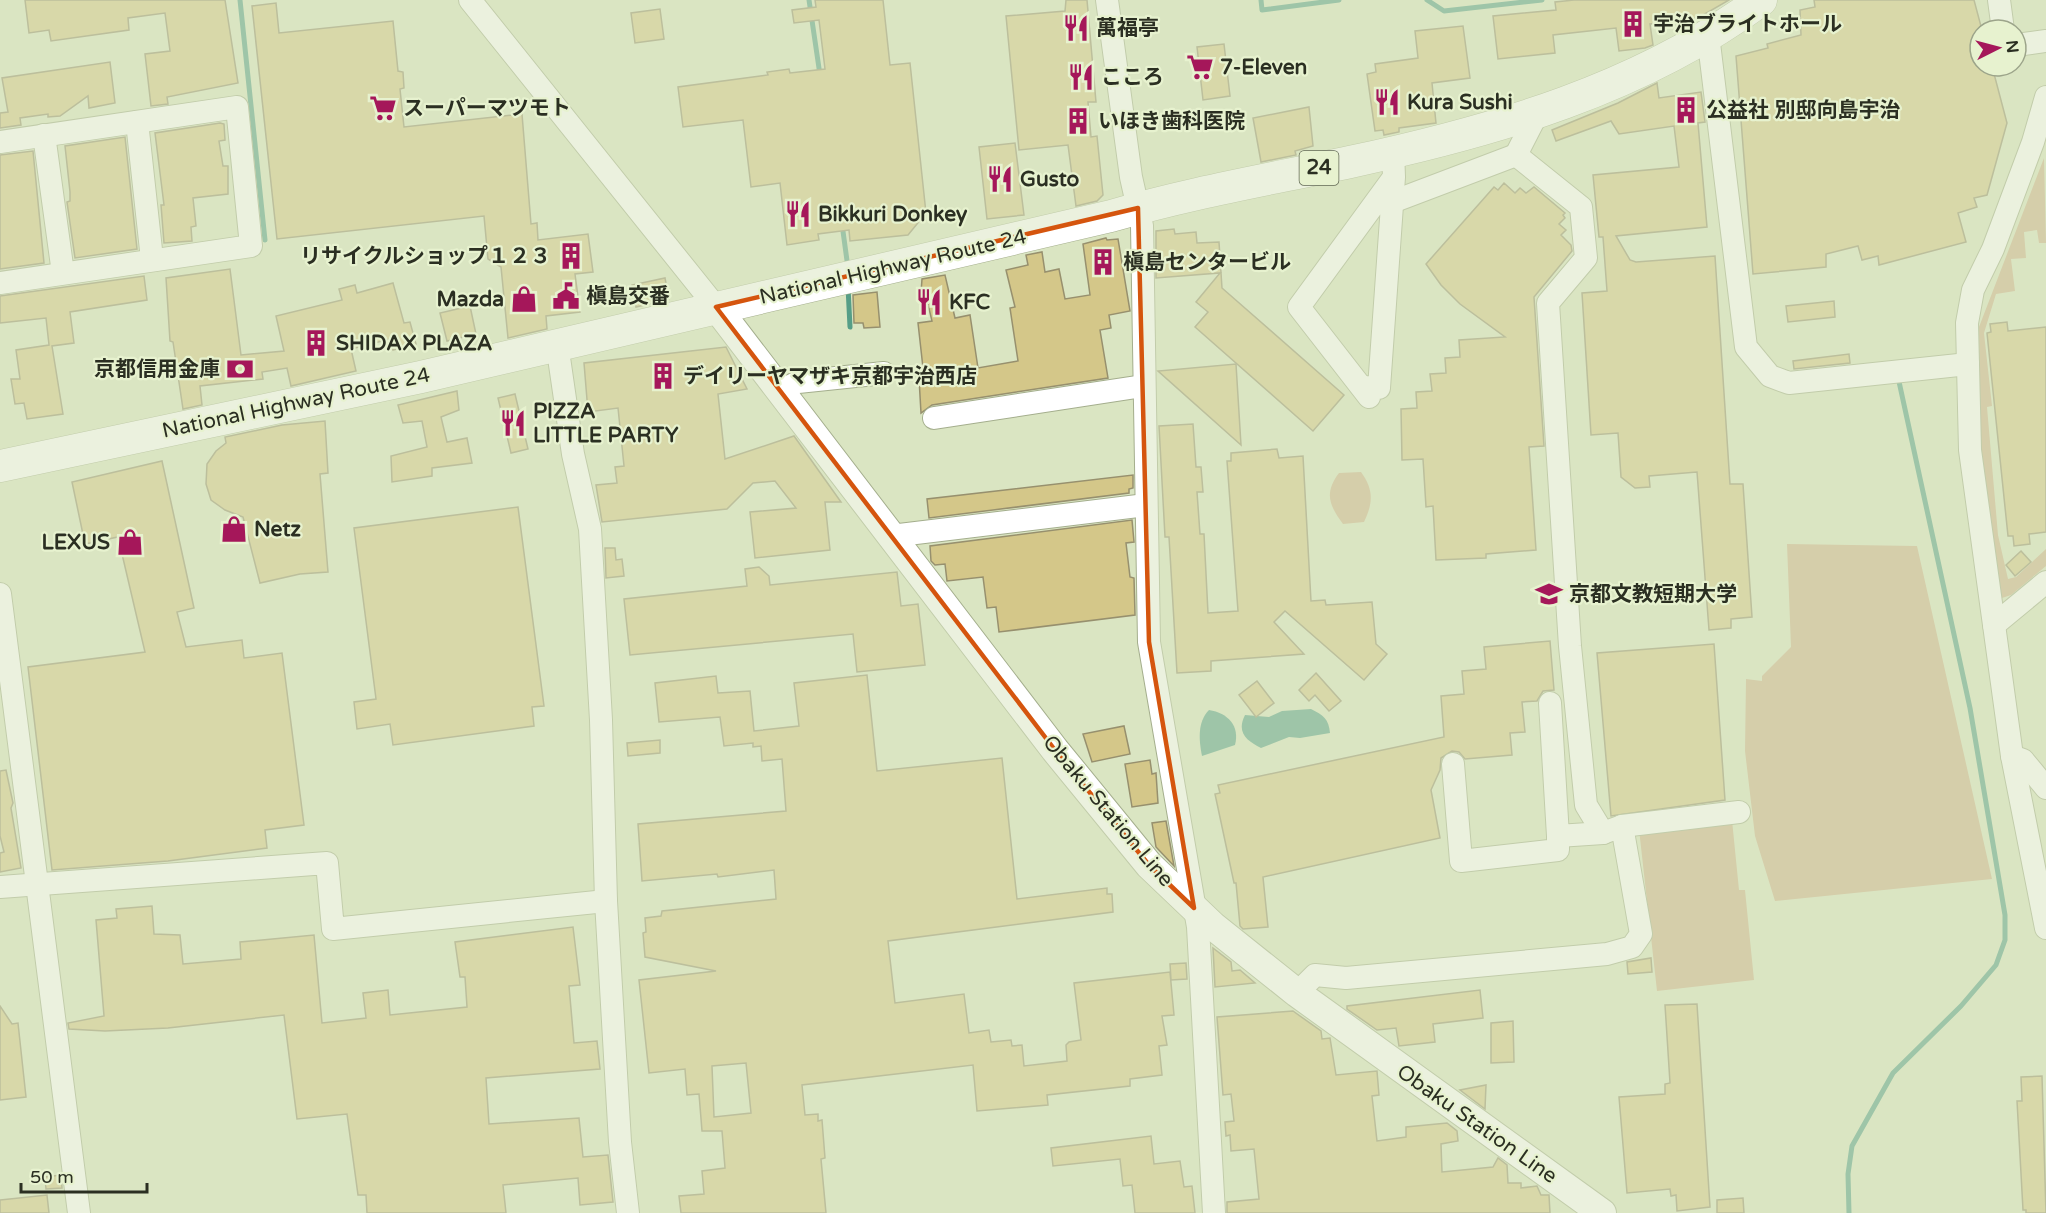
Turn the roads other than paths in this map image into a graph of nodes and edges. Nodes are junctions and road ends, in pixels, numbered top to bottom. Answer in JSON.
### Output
{"nodes":[{"id":1,"x":470,"y":0,"type":"edge"},
{"id":2,"x":1107,"y":0,"type":"edge"},
{"id":3,"x":1761,"y":0,"type":"edge"},
{"id":4,"x":1999,"y":0,"type":"edge"},
{"id":5,"x":2001,"y":18,"type":"edge"},
{"id":6,"x":1708,"y":35,"type":"junction"},
{"id":7,"x":2046,"y":41,"type":"edge"},
{"id":8,"x":2028,"y":43,"type":"edge"},
{"id":9,"x":2046,"y":97,"type":"edge"},
{"id":10,"x":1538,"y":112,"type":"junction"},
{"id":11,"x":137,"y":122,"type":"junction"},
{"id":12,"x":44,"y":135,"type":"junction"},
{"id":13,"x":0,"y":141,"type":"edge"},
{"id":14,"x":2041,"y":144,"type":"edge"},
{"id":15,"x":1516,"y":155,"type":"junction"},
{"id":16,"x":1394,"y":164,"type":"junction"},
{"id":17,"x":1392,"y":202,"type":"junction"},
{"id":18,"x":1138,"y":208,"type":"junction"},
{"id":19,"x":152,"y":259,"type":"junction"},
{"id":20,"x":63,"y":273,"type":"junction"},
{"id":21,"x":0,"y":283,"type":"edge"},
{"id":22,"x":716,"y":307,"type":"junction"},
{"id":23,"x":557,"y":344,"type":"junction"},
{"id":24,"x":1968,"y":363,"type":"junction"},
{"id":25,"x":884,"y":373,"type":"dead end"},
{"id":26,"x":1143,"y":386,"type":"junction"},
{"id":27,"x":780,"y":391,"type":"junction"},
{"id":28,"x":934,"y":418,"type":"dead end"},
{"id":29,"x":0,"y":466,"type":"edge"},
{"id":30,"x":1146,"y":506,"type":"junction"},
{"id":31,"x":891,"y":536,"type":"junction"},
{"id":32,"x":2046,"y":582,"type":"edge"},
{"id":33,"x":0,"y":594,"type":"edge"},
{"id":34,"x":1994,"y":625,"type":"junction"},
{"id":35,"x":1550,"y":703,"type":"dead end"},
{"id":36,"x":2012,"y":756,"type":"junction"},
{"id":37,"x":1453,"y":764,"type":"dead end"},
{"id":38,"x":2046,"y":788,"type":"edge"},
{"id":39,"x":1739,"y":812,"type":"dead end"},
{"id":40,"x":1612,"y":830,"type":"junction"},
{"id":41,"x":1558,"y":836,"type":"junction"},
{"id":42,"x":38,"y":885,"type":"junction"},
{"id":43,"x":0,"y":887,"type":"edge"},
{"id":44,"x":606,"y":901,"type":"junction"},
{"id":45,"x":1194,"y":908,"type":"junction"},
{"id":46,"x":2046,"y":928,"type":"edge"},
{"id":47,"x":1297,"y":993,"type":"junction"},
{"id":48,"x":79,"y":1213,"type":"edge"},
{"id":49,"x":628,"y":1213,"type":"edge"},
{"id":50,"x":1214,"y":1213,"type":"edge"},
{"id":51,"x":1602,"y":1213,"type":"edge"}],
"edges":[{"from":1,"to":22,"type":"street"},
{"from":2,"to":18,"type":"street"},
{"from":3,"to":6,"type":"highway","name":"National Highway Route 24","number":"24"},
{"from":4,"to":5,"type":"street"},
{"from":6,"to":10,"type":"highway","name":"National Highway Route 24","number":"24"},
{"from":6,"to":24,"type":"street"},
{"from":7,"to":8,"type":"street"},
{"from":9,"to":14,"type":"street"},
{"from":10,"to":15,"type":"street"},
{"from":10,"to":16,"type":"highway","name":"National Highway Route 24","number":"24"},
{"from":11,"to":12,"type":"street"},
{"from":11,"to":19,"type":"street"},
{"from":11,"to":19,"type":"street"},
{"from":12,"to":13,"type":"street"},
{"from":12,"to":20,"type":"street"},
{"from":14,"to":24,"type":"street"},
{"from":15,"to":17,"type":"street"},
{"from":15,"to":40,"type":"street"},
{"from":16,"to":17,"type":"street"},
{"from":16,"to":17,"type":"street"},
{"from":16,"to":18,"type":"highway","name":"National Highway Route 24","number":"24"},
{"from":18,"to":22,"type":"highway","name":"National Highway Route 24","number":"24"},
{"from":18,"to":26,"type":"street"},
{"from":19,"to":20,"type":"street"},
{"from":20,"to":21,"type":"street"},
{"from":22,"to":23,"type":"highway","name":"National Highway Route 24","number":"24"},
{"from":22,"to":27,"type":"main road","name":"Obaku Station Line"},
{"from":23,"to":29,"type":"highway","name":"National Highway Route 24","number":"24"},
{"from":23,"to":44,"type":"street"},
{"from":24,"to":34,"type":"street"},
{"from":25,"to":27,"type":"street"},
{"from":26,"to":28,"type":"street"},
{"from":26,"to":30,"type":"street"},
{"from":27,"to":31,"type":"main road","name":"Obaku Station Line"},
{"from":30,"to":31,"type":"street"},
{"from":30,"to":45,"type":"street"},
{"from":31,"to":45,"type":"main road","name":"Obaku Station Line"},
{"from":32,"to":34,"type":"street"},
{"from":33,"to":42,"type":"street"},
{"from":34,"to":36,"type":"street"},
{"from":35,"to":41,"type":"street"},
{"from":36,"to":38,"type":"street"},
{"from":36,"to":46,"type":"street"},
{"from":37,"to":41,"type":"street"},
{"from":39,"to":40,"type":"street"},
{"from":40,"to":41,"type":"street"},
{"from":40,"to":47,"type":"street"},
{"from":42,"to":43,"type":"street"},
{"from":42,"to":44,"type":"street"},
{"from":42,"to":48,"type":"street"},
{"from":44,"to":49,"type":"street"},
{"from":45,"to":47,"type":"main road","name":"Obaku Station Line"},
{"from":45,"to":50,"type":"street"},
{"from":47,"to":51,"type":"main road","name":"Obaku Station Line"}]}
